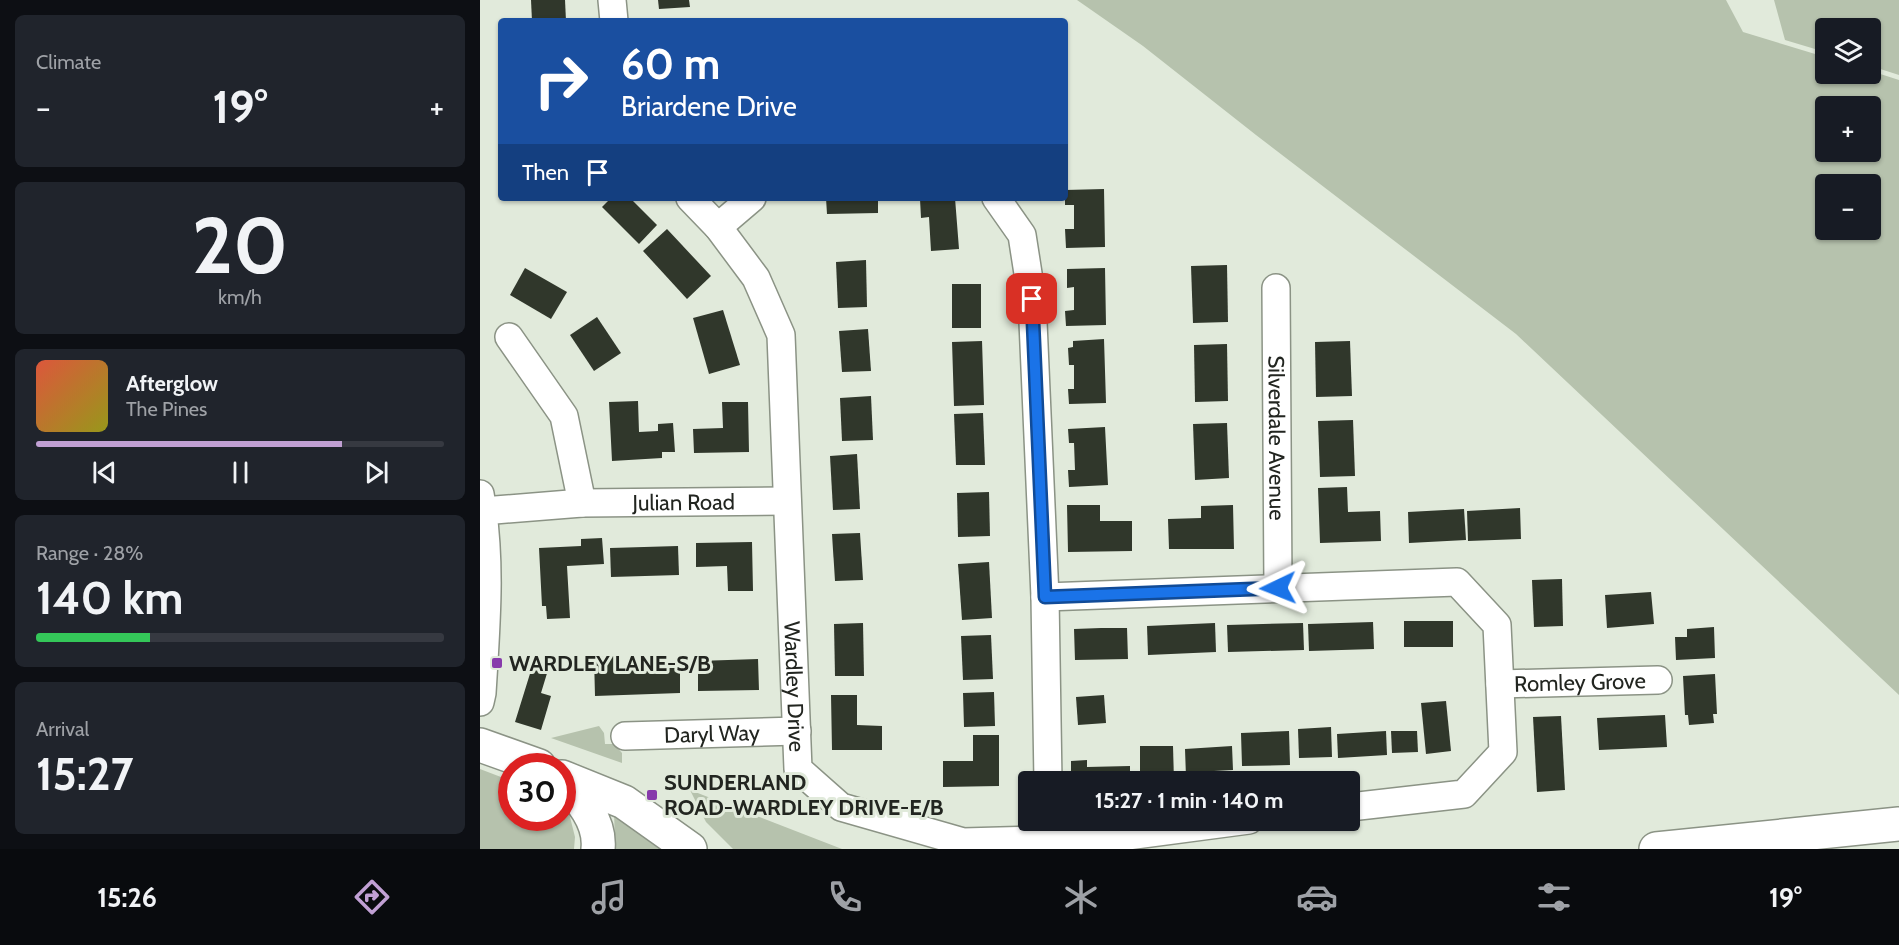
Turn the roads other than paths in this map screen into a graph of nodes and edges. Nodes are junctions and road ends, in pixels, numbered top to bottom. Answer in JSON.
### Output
{"nodes":[{"id":1,"x":612,"y":0,"type":"edge"},
{"id":2,"x":614,"y":18,"type":"edge"},
{"id":3,"x":693,"y":201,"type":"edge"},
{"id":4,"x":748,"y":201,"type":"edge"},
{"id":5,"x":998,"y":201,"type":"edge"},
{"id":6,"x":718,"y":227,"type":"junction"},
{"id":7,"x":1276,"y":288,"type":"dead end"},
{"id":8,"x":509,"y":337,"type":"dead end"},
{"id":9,"x":787,"y":501,"type":"junction"},
{"id":10,"x":482,"y":503,"type":"edge"},
{"id":11,"x":582,"y":503,"type":"junction"},
{"id":12,"x":1278,"y":588,"type":"junction"},
{"id":13,"x":1045,"y":597,"type":"junction"},
{"id":14,"x":1658,"y":680,"type":"dead end"},
{"id":15,"x":1500,"y":684,"type":"junction"},
{"id":16,"x":480,"y":702,"type":"edge"},
{"id":17,"x":797,"y":731,"type":"junction"},
{"id":18,"x":625,"y":736,"type":"dead end"},
{"id":19,"x":480,"y":745,"type":"edge"},
{"id":20,"x":502,"y":753,"type":"edge"},
{"id":21,"x":1048,"y":771,"type":"edge"},
{"id":22,"x":576,"y":783,"type":"edge"},
{"id":23,"x":576,"y":793,"type":"edge"},
{"id":24,"x":1360,"y":806,"type":"edge"},
{"id":25,"x":1899,"y":824,"type":"edge"},
{"id":26,"x":1042,"y":831,"type":"edge"},
{"id":27,"x":1057,"y":831,"type":"edge"},
{"id":28,"x":1166,"y":831,"type":"edge"},
{"id":29,"x":598,"y":849,"type":"edge"},
{"id":30,"x":690,"y":849,"type":"edge"},
{"id":31,"x":1656,"y":849,"type":"edge"}],
"edges":[{"from":1,"to":2,"type":"street"},
{"from":3,"to":6,"type":"street","name":"Wardley Drive"},
{"from":4,"to":6,"type":"street"},
{"from":5,"to":13,"type":"street"},
{"from":6,"to":9,"type":"street","name":"Wardley Drive"},
{"from":7,"to":12,"type":"street","name":"Silverdale Avenue"},
{"from":8,"to":11,"type":"street"},
{"from":9,"to":11,"type":"street","name":"Julian Road"},
{"from":9,"to":17,"type":"street","name":"Wardley Drive"},
{"from":10,"to":11,"type":"street","name":"Julian Road"},
{"from":10,"to":16,"type":"street"},
{"from":12,"to":13,"type":"street"},
{"from":12,"to":15,"type":"street"},
{"from":13,"to":21,"type":"street"},
{"from":14,"to":15,"type":"street","name":"Romley Grove"},
{"from":15,"to":24,"type":"street"},
{"from":17,"to":18,"type":"street","name":"Daryl Way"},
{"from":17,"to":26,"type":"street","name":"Wardley Drive"},
{"from":19,"to":20,"type":"main road"},
{"from":22,"to":30,"type":"main road"},
{"from":23,"to":29,"type":"main road"},
{"from":25,"to":31,"type":"main road"},
{"from":27,"to":28,"type":"street","name":"Wardley Drive"}]}
